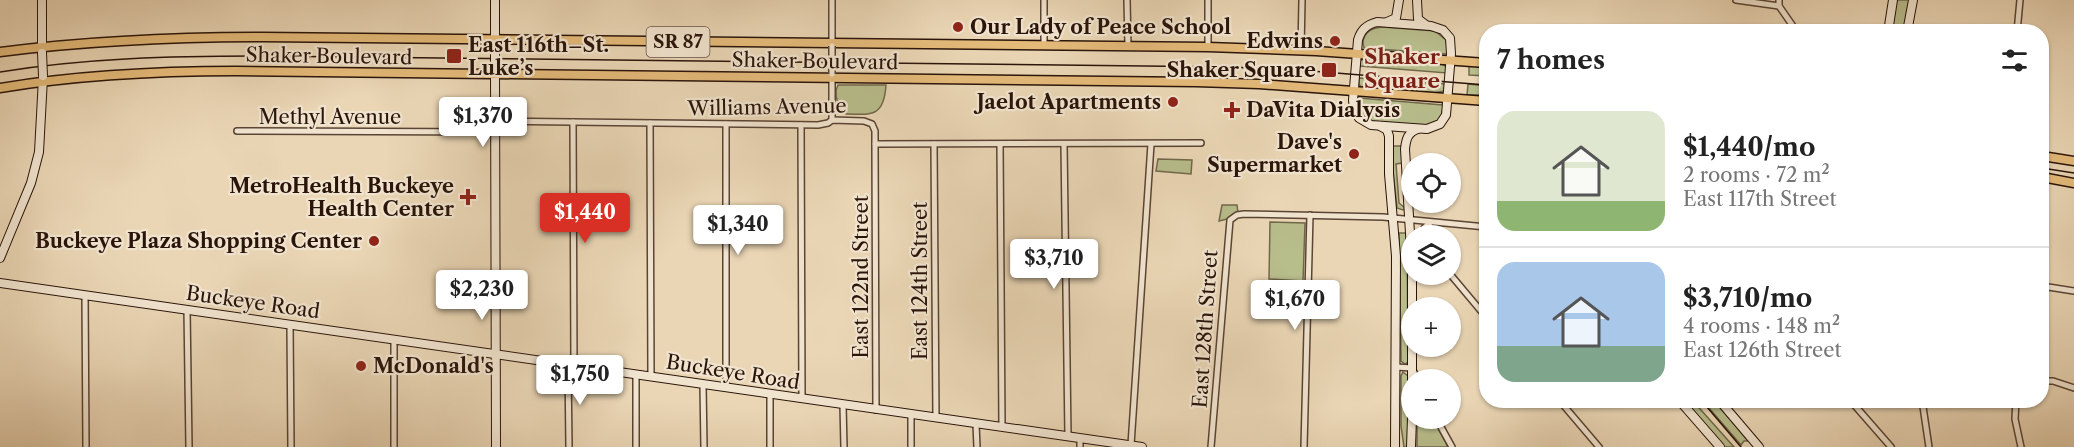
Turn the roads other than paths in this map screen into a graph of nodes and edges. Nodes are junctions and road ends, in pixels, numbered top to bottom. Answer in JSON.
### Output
{"nodes":[{"id":1,"x":42,"y":0,"type":"edge"},
{"id":2,"x":495,"y":0,"type":"edge"},
{"id":3,"x":832,"y":0,"type":"edge"},
{"id":4,"x":1044,"y":0,"type":"edge"},
{"id":5,"x":1127,"y":0,"type":"edge"},
{"id":6,"x":1208,"y":0,"type":"edge"},
{"id":7,"x":1302,"y":0,"type":"edge"},
{"id":8,"x":1399,"y":0,"type":"edge"},
{"id":9,"x":1417,"y":0,"type":"edge"},
{"id":10,"x":1736,"y":0,"type":"edge"},
{"id":11,"x":1893,"y":0,"type":"edge"},
{"id":12,"x":1913,"y":0,"type":"edge"},
{"id":13,"x":2020,"y":0,"type":"edge"},
{"id":14,"x":1779,"y":3,"type":"edge"},
{"id":15,"x":1384,"y":22,"type":"junction"},
{"id":16,"x":1792,"y":24,"type":"edge"},
{"id":17,"x":1889,"y":24,"type":"edge"},
{"id":18,"x":1908,"y":24,"type":"edge"},
{"id":19,"x":2018,"y":24,"type":"edge"},
{"id":20,"x":1431,"y":26,"type":"junction"},
{"id":21,"x":495,"y":44,"type":"junction"},
{"id":22,"x":832,"y":44,"type":"junction"},
{"id":23,"x":1044,"y":45,"type":"junction"},
{"id":24,"x":1128,"y":46,"type":"junction"},
{"id":25,"x":1208,"y":47,"type":"junction"},
{"id":26,"x":42,"y":50,"type":"junction"},
{"id":27,"x":1301,"y":50,"type":"junction"},
{"id":28,"x":0,"y":52,"type":"edge"},
{"id":29,"x":1357,"y":54,"type":"junction"},
{"id":30,"x":1451,"y":61,"type":"junction"},
{"id":31,"x":1479,"y":63,"type":"edge"},
{"id":32,"x":495,"y":70,"type":"junction"},
{"id":33,"x":832,"y":76,"type":"junction"},
{"id":34,"x":43,"y":79,"type":"junction"},
{"id":35,"x":0,"y":88,"type":"edge"},
{"id":36,"x":1354,"y":91,"type":"junction"},
{"id":37,"x":1448,"y":98,"type":"junction"},
{"id":38,"x":1479,"y":100,"type":"edge"},
{"id":39,"x":832,"y":120,"type":"junction"},
{"id":40,"x":496,"y":121,"type":"junction"},
{"id":41,"x":573,"y":122,"type":"junction"},
{"id":42,"x":650,"y":123,"type":"junction"},
{"id":43,"x":726,"y":124,"type":"junction"},
{"id":44,"x":801,"y":125,"type":"junction"},
{"id":45,"x":1378,"y":125,"type":"junction"},
{"id":46,"x":1418,"y":129,"type":"junction"},
{"id":47,"x":237,"y":131,"type":"dead end"},
{"id":48,"x":496,"y":132,"type":"junction"},
{"id":49,"x":1201,"y":143,"type":"dead end"},
{"id":50,"x":876,"y":144,"type":"junction"},
{"id":51,"x":934,"y":144,"type":"junction"},
{"id":52,"x":1000,"y":144,"type":"junction"},
{"id":53,"x":1064,"y":144,"type":"junction"},
{"id":54,"x":1151,"y":144,"type":"junction"},
{"id":55,"x":2049,"y":157,"type":"edge"},
{"id":56,"x":2074,"y":161,"type":"edge"},
{"id":57,"x":2049,"y":178,"type":"edge"},
{"id":58,"x":2074,"y":183,"type":"edge"},
{"id":59,"x":1310,"y":215,"type":"junction"},
{"id":60,"x":1393,"y":218,"type":"junction"},
{"id":61,"x":1410,"y":221,"type":"junction"},
{"id":62,"x":1430,"y":223,"type":"junction"},
{"id":63,"x":1410,"y":225,"type":"edge"},
{"id":64,"x":1428,"y":225,"type":"edge"},
{"id":65,"x":1479,"y":226,"type":"edge"},
{"id":66,"x":0,"y":258,"type":"edge"},
{"id":67,"x":0,"y":283,"type":"edge"},
{"id":68,"x":1459,"y":285,"type":"edge"},
{"id":69,"x":2049,"y":287,"type":"edge"},
{"id":70,"x":2074,"y":291,"type":"edge"},
{"id":71,"x":85,"y":295,"type":"junction"},
{"id":72,"x":1479,"y":308,"type":"edge"},
{"id":73,"x":187,"y":309,"type":"junction"},
{"id":74,"x":290,"y":325,"type":"junction"},
{"id":75,"x":394,"y":340,"type":"junction"},
{"id":76,"x":495,"y":353,"type":"junction"},
{"id":77,"x":1412,"y":357,"type":"edge"},
{"id":78,"x":571,"y":366,"type":"junction"},
{"id":79,"x":1396,"y":367,"type":"junction"},
{"id":80,"x":1412,"y":368,"type":"joint"},
{"id":81,"x":636,"y":374,"type":"junction"},
{"id":82,"x":651,"y":377,"type":"junction"},
{"id":83,"x":2049,"y":381,"type":"edge"},
{"id":84,"x":703,"y":385,"type":"junction"},
{"id":85,"x":726,"y":387,"type":"junction"},
{"id":86,"x":2074,"y":388,"type":"edge"},
{"id":87,"x":770,"y":394,"type":"junction"},
{"id":88,"x":802,"y":399,"type":"junction"},
{"id":89,"x":843,"y":405,"type":"junction"},
{"id":90,"x":1566,"y":408,"type":"edge"},
{"id":91,"x":1686,"y":408,"type":"edge"},
{"id":92,"x":1726,"y":408,"type":"edge"},
{"id":93,"x":1857,"y":408,"type":"edge"},
{"id":94,"x":1923,"y":408,"type":"edge"},
{"id":95,"x":2016,"y":408,"type":"edge"},
{"id":96,"x":876,"y":410,"type":"junction"},
{"id":97,"x":910,"y":415,"type":"junction"},
{"id":98,"x":936,"y":418,"type":"junction"},
{"id":99,"x":976,"y":424,"type":"junction"},
{"id":100,"x":1002,"y":427,"type":"junction"},
{"id":101,"x":1412,"y":429,"type":"edge"},
{"id":102,"x":1442,"y":429,"type":"edge"},
{"id":103,"x":1068,"y":436,"type":"junction"},
{"id":104,"x":1080,"y":438,"type":"junction"},
{"id":105,"x":1131,"y":445,"type":"junction"},
{"id":106,"x":86,"y":447,"type":"edge"},
{"id":107,"x":189,"y":447,"type":"edge"},
{"id":108,"x":291,"y":447,"type":"edge"},
{"id":109,"x":394,"y":447,"type":"edge"},
{"id":110,"x":496,"y":447,"type":"edge"},
{"id":111,"x":569,"y":447,"type":"edge"},
{"id":112,"x":636,"y":447,"type":"edge"},
{"id":113,"x":704,"y":447,"type":"edge"},
{"id":114,"x":770,"y":447,"type":"edge"},
{"id":115,"x":844,"y":447,"type":"edge"},
{"id":116,"x":911,"y":447,"type":"edge"},
{"id":117,"x":977,"y":447,"type":"edge"},
{"id":118,"x":1080,"y":447,"type":"edge"},
{"id":119,"x":1142,"y":447,"type":"edge"},
{"id":120,"x":1211,"y":447,"type":"edge"},
{"id":121,"x":1304,"y":447,"type":"edge"},
{"id":122,"x":1395,"y":447,"type":"edge"},
{"id":123,"x":1411,"y":447,"type":"edge"},
{"id":124,"x":1452,"y":447,"type":"edge"},
{"id":125,"x":1599,"y":447,"type":"edge"},
{"id":126,"x":1719,"y":447,"type":"edge"},
{"id":127,"x":1759,"y":447,"type":"edge"},
{"id":128,"x":1891,"y":447,"type":"edge"},
{"id":129,"x":1929,"y":447,"type":"edge"},
{"id":130,"x":2021,"y":447,"type":"edge"}],
"edges":[{"from":1,"to":26,"type":"street"},
{"from":2,"to":21,"type":"street"},
{"from":3,"to":22,"type":"street"},
{"from":4,"to":23,"type":"street"},
{"from":5,"to":24,"type":"street"},
{"from":6,"to":25,"type":"street"},
{"from":7,"to":27,"type":"street"},
{"from":8,"to":15,"type":"street"},
{"from":9,"to":20,"type":"street"},
{"from":10,"to":14,"type":"street"},
{"from":11,"to":17,"type":"street"},
{"from":12,"to":18,"type":"street"},
{"from":13,"to":19,"type":"street"},
{"from":14,"to":16,"type":"street"},
{"from":15,"to":20,"type":"street"},
{"from":15,"to":29,"type":"street"},
{"from":20,"to":30,"type":"street"},
{"from":21,"to":22,"type":"main road","name":"Shaker Boulevard","number":"SR 87"},
{"from":21,"to":26,"type":"main road","name":"Shaker Boulevard","number":"SR 87"},
{"from":21,"to":32,"type":"street","bridge":true},
{"from":22,"to":23,"type":"main road","name":"Shaker Boulevard","number":"SR 87"},
{"from":22,"to":33,"type":"street","bridge":true},
{"from":23,"to":24,"type":"main road","name":"Shaker Boulevard","number":"SR 87"},
{"from":24,"to":25,"type":"main road","name":"Shaker Boulevard","number":"SR 87"},
{"from":25,"to":27,"type":"main road","name":"Shaker Boulevard","number":"SR 87"},
{"from":26,"to":28,"type":"main road","name":"Shaker Boulevard","number":"SR 87"},
{"from":26,"to":34,"type":"street","bridge":true},
{"from":27,"to":29,"type":"main road","name":"Shaker Boulevard","number":"SR 87"},
{"from":29,"to":30,"type":"main road","name":"Shaker Boulevard","number":"SR 87"},
{"from":29,"to":36,"type":"street"},
{"from":30,"to":31,"type":"main road","name":"Shaker Boulevard","number":"SR 87"},
{"from":30,"to":37,"type":"street"},
{"from":32,"to":33,"type":"main road","name":"Shaker Boulevard","number":"SR 87"},
{"from":32,"to":34,"type":"main road","name":"Shaker Boulevard","number":"SR 87"},
{"from":32,"to":40,"type":"street"},
{"from":33,"to":36,"type":"main road","name":"Shaker Boulevard","number":"SR 87"},
{"from":33,"to":39,"type":"street"},
{"from":34,"to":35,"type":"main road","name":"Shaker Boulevard","number":"SR 87"},
{"from":34,"to":66,"type":"street"},
{"from":36,"to":37,"type":"main road","name":"Shaker Boulevard","number":"SR 87"},
{"from":36,"to":45,"type":"street"},
{"from":37,"to":38,"type":"main road","name":"Shaker Boulevard","number":"SR 87"},
{"from":37,"to":46,"type":"street"},
{"from":39,"to":44,"type":"street","name":"Williams Avenue"},
{"from":39,"to":50,"type":"street","name":"Williams Avenue"},
{"from":40,"to":41,"type":"street","name":"Williams Avenue"},
{"from":40,"to":48,"type":"street"},
{"from":41,"to":42,"type":"street","name":"Williams Avenue"},
{"from":41,"to":78,"type":"street"},
{"from":42,"to":43,"type":"street","name":"Williams Avenue"},
{"from":42,"to":82,"type":"street"},
{"from":43,"to":44,"type":"street","name":"Williams Avenue"},
{"from":43,"to":85,"type":"street"},
{"from":44,"to":88,"type":"street"},
{"from":45,"to":46,"type":"street"},
{"from":45,"to":60,"type":"street"},
{"from":46,"to":61,"type":"street"},
{"from":47,"to":48,"type":"street","name":"Methyl Avenue"},
{"from":48,"to":76,"type":"street"},
{"from":49,"to":54,"type":"street"},
{"from":50,"to":51,"type":"street"},
{"from":50,"to":96,"type":"street","name":"East 122nd Street"},
{"from":51,"to":52,"type":"street"},
{"from":51,"to":98,"type":"street","name":"East 124th Street"},
{"from":52,"to":53,"type":"street"},
{"from":52,"to":100,"type":"street"},
{"from":53,"to":54,"type":"street"},
{"from":53,"to":103,"type":"street"},
{"from":54,"to":105,"type":"street"},
{"from":55,"to":56,"type":"main road"},
{"from":57,"to":58,"type":"main road"},
{"from":59,"to":60,"type":"street"},
{"from":59,"to":120,"type":"street","name":"East 128th Street"},
{"from":59,"to":121,"type":"street"},
{"from":60,"to":61,"type":"street"},
{"from":60,"to":79,"type":"street"},
{"from":61,"to":62,"type":"street"},
{"from":61,"to":63,"type":"street"},
{"from":62,"to":64,"type":"street"},
{"from":62,"to":65,"type":"street"},
{"from":67,"to":71,"type":"street","name":"Buckeye Road"},
{"from":68,"to":72,"type":"street"},
{"from":69,"to":70,"type":"street"},
{"from":71,"to":73,"type":"street","name":"Buckeye Road"},
{"from":71,"to":106,"type":"street"},
{"from":73,"to":74,"type":"street","name":"Buckeye Road"},
{"from":73,"to":107,"type":"street"},
{"from":74,"to":75,"type":"street","name":"Buckeye Road"},
{"from":74,"to":108,"type":"street"},
{"from":75,"to":76,"type":"street","name":"Buckeye Road"},
{"from":75,"to":109,"type":"street"},
{"from":76,"to":78,"type":"street","name":"Buckeye Road"},
{"from":76,"to":110,"type":"street"},
{"from":77,"to":80,"type":"street"},
{"from":78,"to":81,"type":"street","name":"Buckeye Road"},
{"from":78,"to":111,"type":"street"},
{"from":79,"to":80,"type":"street"},
{"from":79,"to":122,"type":"street"},
{"from":81,"to":82,"type":"street","name":"Buckeye Road"},
{"from":81,"to":112,"type":"street"},
{"from":82,"to":84,"type":"street","name":"Buckeye Road"},
{"from":83,"to":86,"type":"street"},
{"from":84,"to":85,"type":"street","name":"Buckeye Road"},
{"from":84,"to":113,"type":"street"},
{"from":85,"to":87,"type":"street","name":"Buckeye Road"},
{"from":87,"to":88,"type":"street","name":"Buckeye Road"},
{"from":87,"to":114,"type":"street"},
{"from":88,"to":89,"type":"street","name":"Buckeye Road"},
{"from":89,"to":96,"type":"street","name":"Buckeye Road"},
{"from":89,"to":115,"type":"street"},
{"from":90,"to":125,"type":"street"},
{"from":91,"to":126,"type":"street"},
{"from":92,"to":127,"type":"street"},
{"from":93,"to":128,"type":"street"},
{"from":94,"to":129,"type":"street"},
{"from":95,"to":130,"type":"street"},
{"from":96,"to":97,"type":"street","name":"Buckeye Road"},
{"from":97,"to":98,"type":"street","name":"Buckeye Road"},
{"from":97,"to":116,"type":"street"},
{"from":98,"to":99,"type":"street","name":"Buckeye Road"},
{"from":99,"to":100,"type":"street","name":"Buckeye Road"},
{"from":99,"to":117,"type":"street"},
{"from":100,"to":103,"type":"street","name":"Buckeye Road"},
{"from":101,"to":123,"type":"street"},
{"from":102,"to":124,"type":"street"},
{"from":103,"to":104,"type":"street","name":"Buckeye Road"},
{"from":104,"to":105,"type":"street","name":"Buckeye Road"},
{"from":104,"to":118,"type":"street"},
{"from":105,"to":119,"type":"street","name":"Buckeye Road"}]}
